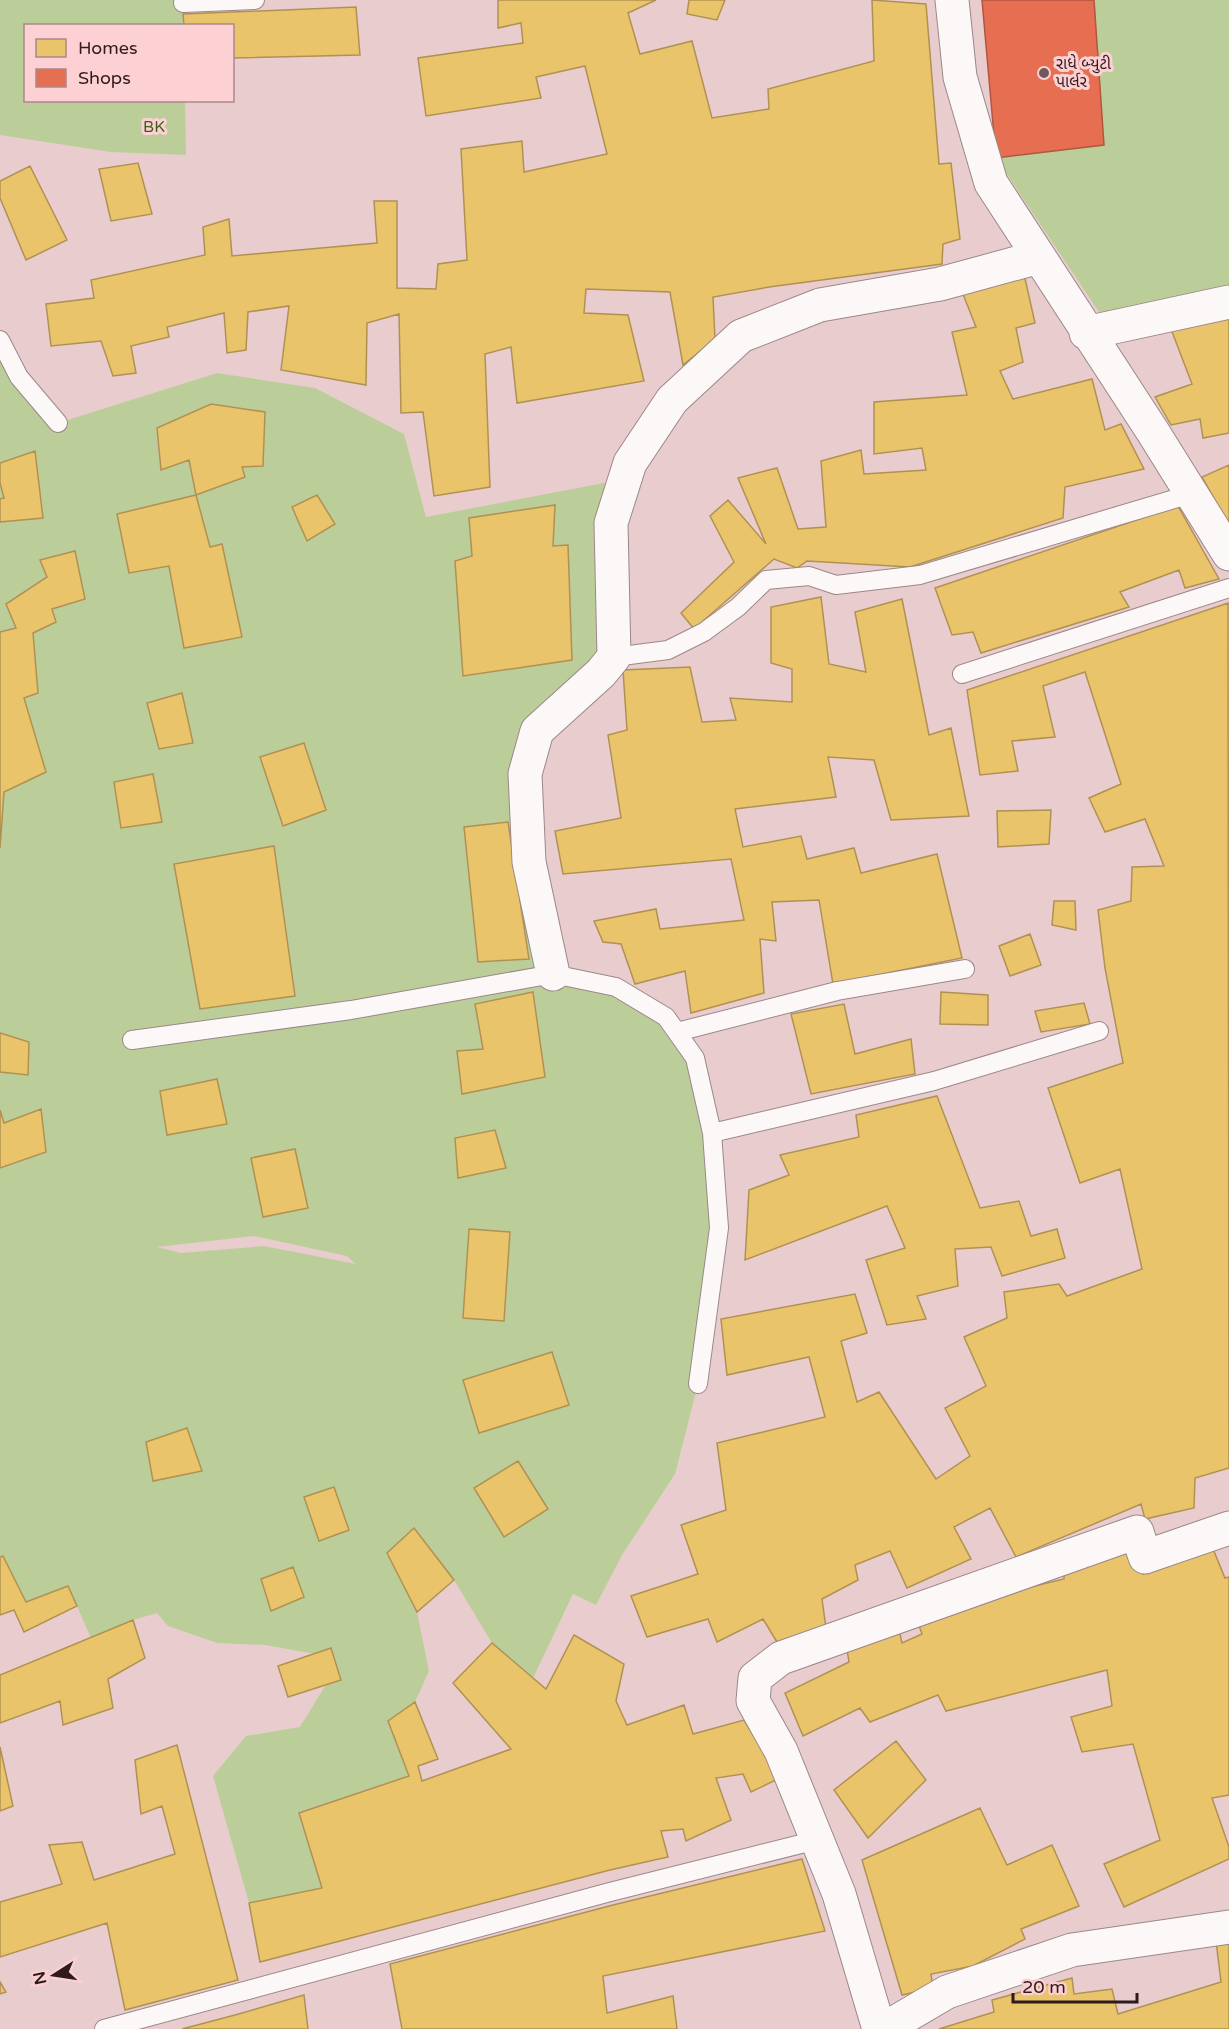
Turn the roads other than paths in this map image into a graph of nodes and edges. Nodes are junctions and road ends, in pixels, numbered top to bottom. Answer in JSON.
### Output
{"nodes":[{"id":1,"x":255,"y":0,"type":"edge"},
{"id":2,"x":952,"y":0,"type":"edge"},
{"id":3,"x":183,"y":3,"type":"dead end"},
{"id":4,"x":1039,"y":257,"type":"junction"},
{"id":5,"x":1229,"y":302,"type":"edge"},
{"id":6,"x":1086,"y":333,"type":"junction"},
{"id":7,"x":0,"y":340,"type":"edge"},
{"id":8,"x":58,"y":423,"type":"dead end"},
{"id":9,"x":1191,"y":494,"type":"junction"},
{"id":10,"x":1229,"y":554,"type":"edge"},
{"id":11,"x":1229,"y":588,"type":"edge"},
{"id":12,"x":614,"y":657,"type":"junction"},
{"id":13,"x":962,"y":674,"type":"dead end"},
{"id":14,"x":965,"y":969,"type":"dead end"},
{"id":15,"x":553,"y":974,"type":"junction"},
{"id":16,"x":1099,"y":1031,"type":"dead end"},
{"id":17,"x":677,"y":1032,"type":"junction"},
{"id":18,"x":132,"y":1040,"type":"dead end"},
{"id":19,"x":712,"y":1134,"type":"junction"},
{"id":20,"x":698,"y":1384,"type":"dead end"},
{"id":21,"x":1229,"y":1528,"type":"edge"},
{"id":22,"x":817,"y":1840,"type":"junction"},
{"id":23,"x":1229,"y":1928,"type":"edge"},
{"id":24,"x":104,"y":2029,"type":"edge"},
{"id":25,"x":879,"y":2029,"type":"edge"},
{"id":26,"x":884,"y":2029,"type":"edge"}],
"edges":[{"from":1,"to":3,"type":"lane"},
{"from":2,"to":4,"type":"street"},
{"from":4,"to":6,"type":"street"},
{"from":4,"to":12,"type":"street"},
{"from":5,"to":6,"type":"street"},
{"from":6,"to":9,"type":"street"},
{"from":7,"to":8,"type":"lane"},
{"from":9,"to":10,"type":"street"},
{"from":9,"to":12,"type":"lane"},
{"from":11,"to":13,"type":"lane"},
{"from":12,"to":15,"type":"street"},
{"from":14,"to":17,"type":"lane"},
{"from":15,"to":17,"type":"lane"},
{"from":15,"to":18,"type":"lane"},
{"from":16,"to":19,"type":"lane"},
{"from":17,"to":19,"type":"lane"},
{"from":19,"to":20,"type":"lane"},
{"from":21,"to":22,"type":"street"},
{"from":22,"to":24,"type":"lane"},
{"from":22,"to":25,"type":"street"},
{"from":23,"to":26,"type":"street"}]}
